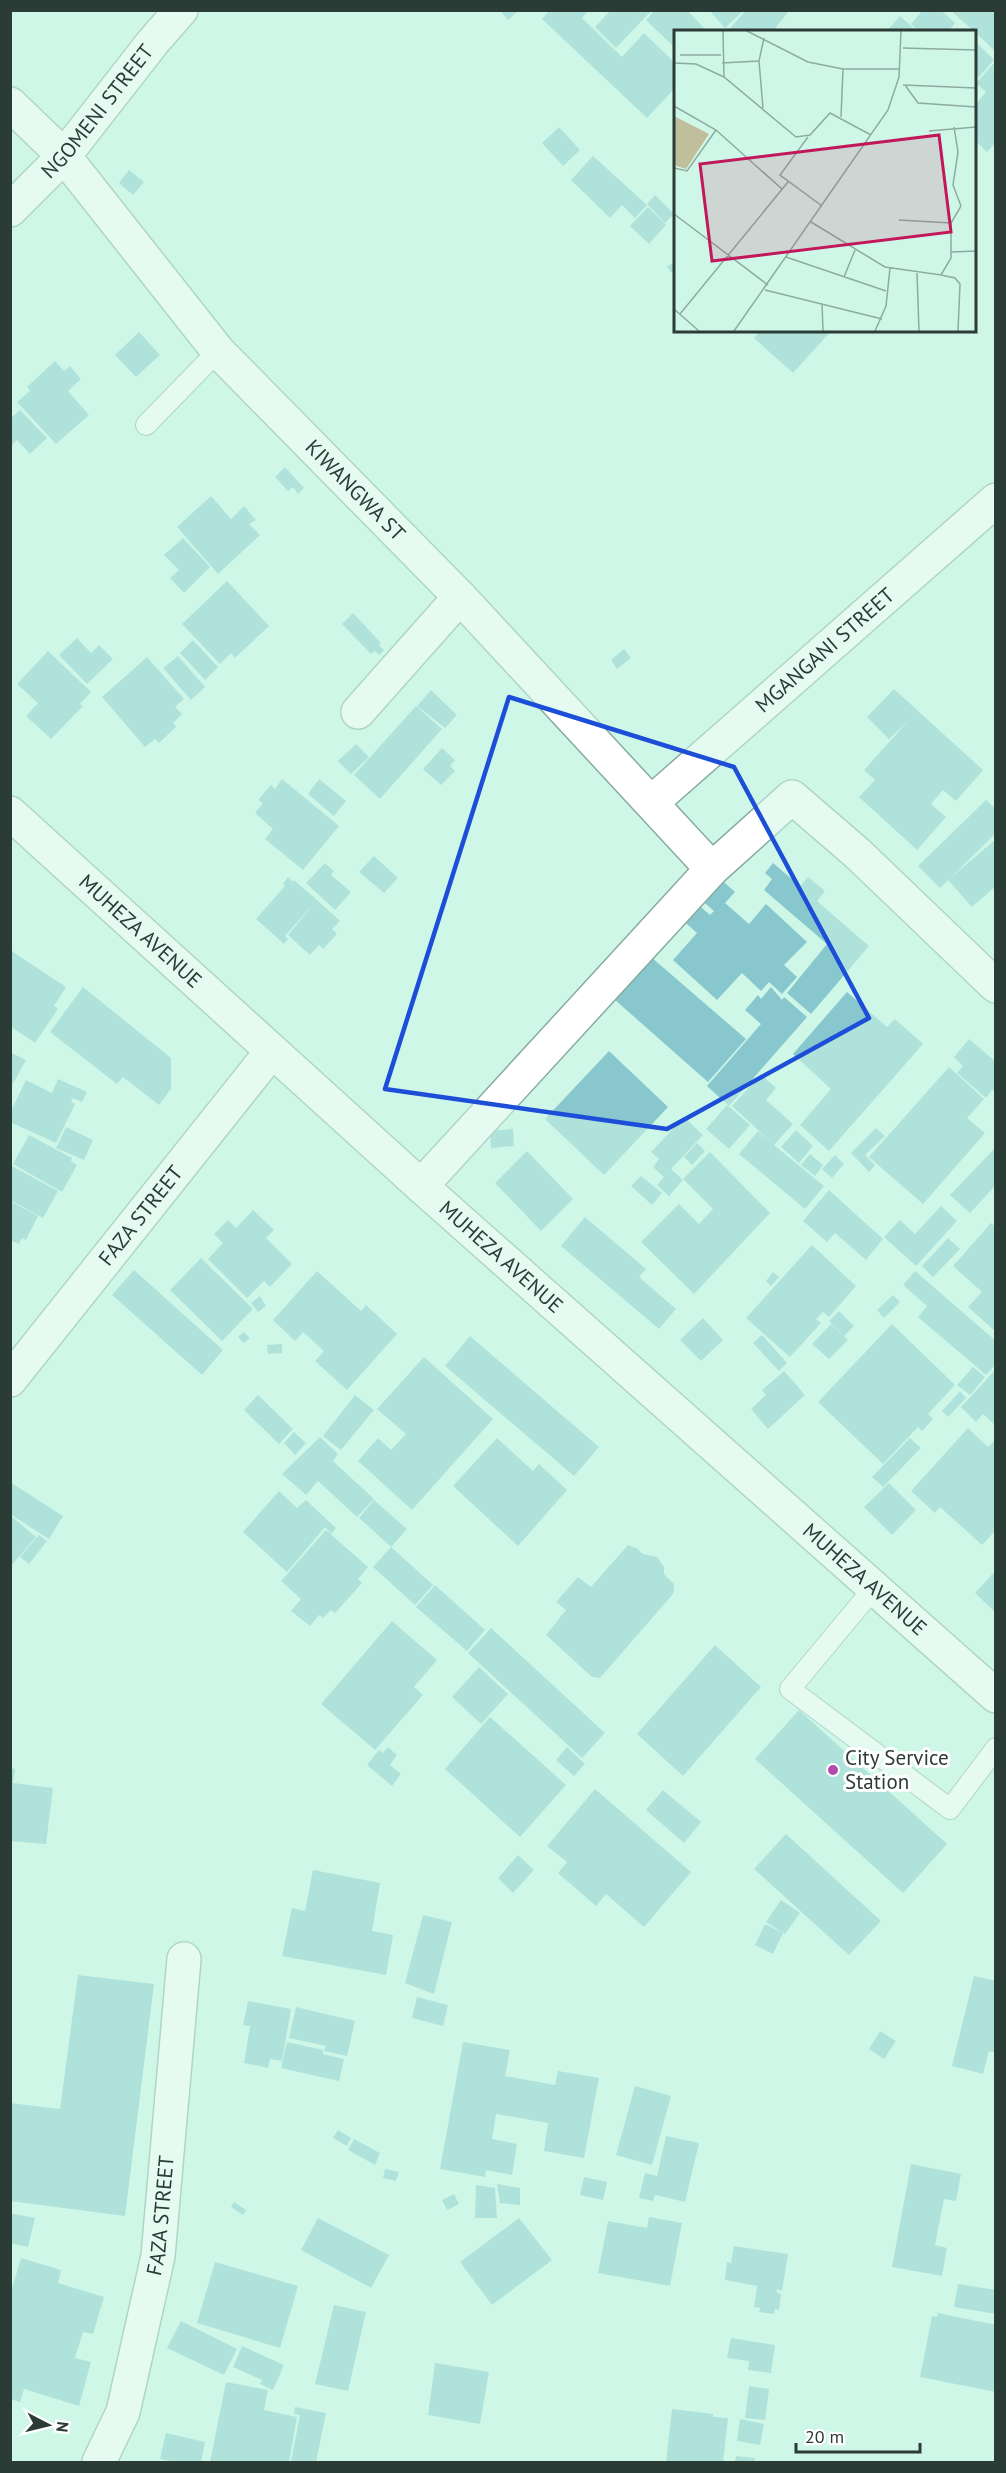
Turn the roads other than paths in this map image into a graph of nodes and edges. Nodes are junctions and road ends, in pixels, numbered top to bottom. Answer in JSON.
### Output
{"nodes":[{"id":1,"x":181,"y":10,"type":"edge"},
{"id":2,"x":10,"y":104,"type":"edge"},
{"id":3,"x":64,"y":156,"type":"junction"},
{"id":4,"x":10,"y":210,"type":"edge"},
{"id":5,"x":218,"y":351,"type":"junction"},
{"id":6,"x":146,"y":425,"type":"dead end"},
{"id":7,"x":996,"y":500,"type":"edge"},
{"id":8,"x":460,"y":597,"type":"junction"},
{"id":9,"x":358,"y":711,"type":"dead end"},
{"id":10,"x":652,"y":802,"type":"junction"},
{"id":11,"x":10,"y":813,"type":"edge"},
{"id":12,"x":712,"y":869,"type":"junction"},
{"id":13,"x":996,"y":986,"type":"edge"},
{"id":14,"x":272,"y":1052,"type":"junction"},
{"id":15,"x":421,"y":1186,"type":"junction"},
{"id":16,"x":10,"y":1380,"type":"edge"},
{"id":17,"x":874,"y":1588,"type":"junction"},
{"id":18,"x":996,"y":1696,"type":"edge"},
{"id":19,"x":996,"y":1748,"type":"edge"},
{"id":20,"x":184,"y":1959,"type":"dead end"},
{"id":21,"x":99,"y":2463,"type":"edge"}],
"edges":[{"from":1,"to":3,"type":"street","name":"NGOMENI STREET"},
{"from":2,"to":3,"type":"street","name":"KIWANGWA ST"},
{"from":3,"to":4,"type":"street","name":"NGOMENI STREET"},
{"from":3,"to":5,"type":"street","name":"KIWANGWA ST"},
{"from":5,"to":6,"type":"lane"},
{"from":5,"to":8,"type":"street","name":"KIWANGWA ST"},
{"from":7,"to":10,"type":"street","name":"MGANGANI STREET"},
{"from":8,"to":9,"type":"street"},
{"from":8,"to":10,"type":"street","name":"KIWANGWA ST"},
{"from":10,"to":12,"type":"street","name":"KIWANGWA ST"},
{"from":11,"to":14,"type":"street","name":"MUHEZA AVENUE"},
{"from":12,"to":13,"type":"street"},
{"from":12,"to":15,"type":"street"},
{"from":14,"to":15,"type":"street","name":"MUHEZA AVENUE"},
{"from":14,"to":16,"type":"street","name":"FAZA STREET"},
{"from":15,"to":17,"type":"street","name":"MUHEZA AVENUE"},
{"from":17,"to":18,"type":"street","name":"MUHEZA AVENUE"},
{"from":17,"to":19,"type":"lane"},
{"from":20,"to":21,"type":"street","name":"FAZA STREET"}]}
